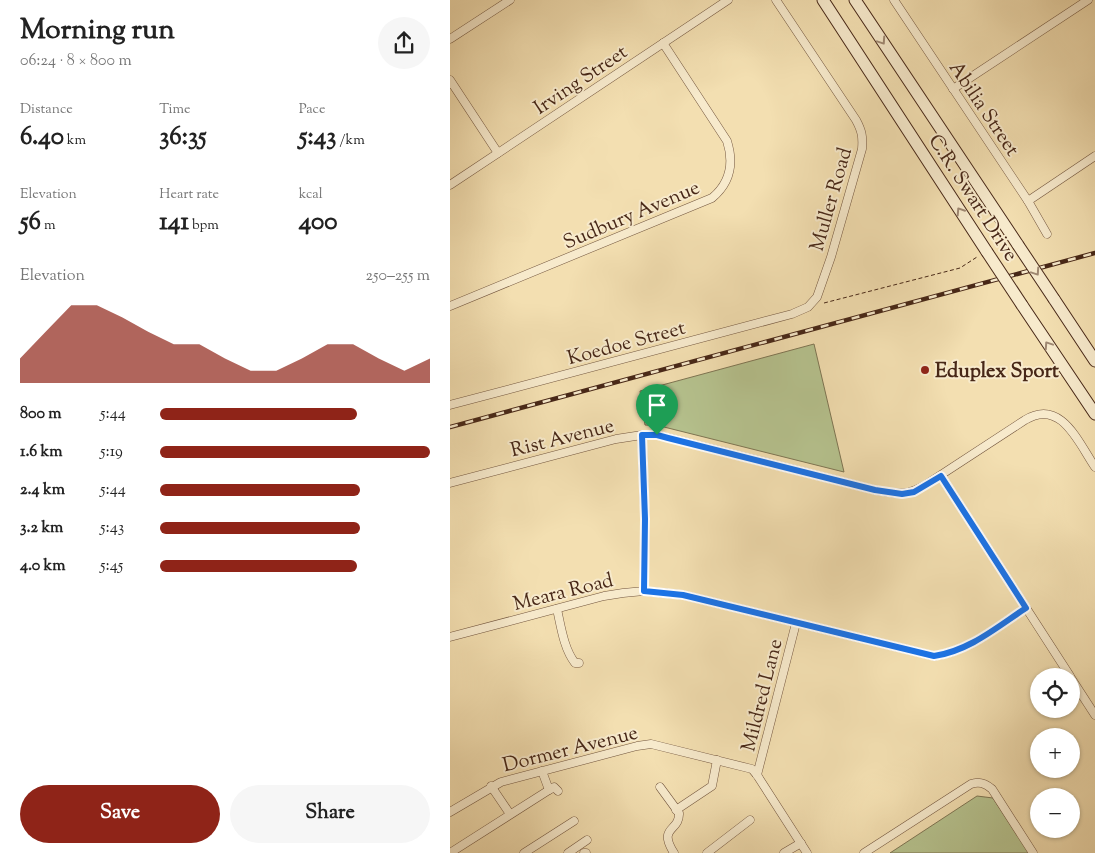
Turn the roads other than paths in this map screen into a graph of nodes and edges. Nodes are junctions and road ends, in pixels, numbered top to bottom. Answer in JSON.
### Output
{"nodes":[{"id":1,"x":510,"y":0,"type":"edge"},
{"id":2,"x":728,"y":0,"type":"edge"},
{"id":3,"x":776,"y":0,"type":"edge"},
{"id":4,"x":823,"y":0,"type":"edge"},
{"id":5,"x":854,"y":0,"type":"edge"},
{"id":6,"x":894,"y":0,"type":"edge"},
{"id":7,"x":1088,"y":0,"type":"edge"},
{"id":8,"x":450,"y":39,"type":"edge"},
{"id":9,"x":663,"y":43,"type":"junction"},
{"id":10,"x":450,"y":80,"type":"edge"},
{"id":11,"x":953,"y":89,"type":"junction"},
{"id":12,"x":498,"y":153,"type":"junction"},
{"id":13,"x":1095,"y":156,"type":"edge"},
{"id":14,"x":450,"y":185,"type":"edge"},
{"id":15,"x":1028,"y":201,"type":"junction"},
{"id":16,"x":1047,"y":234,"type":"dead end"},
{"id":17,"x":450,"y":306,"type":"edge"},
{"id":18,"x":808,"y":307,"type":"joint"},
{"id":19,"x":1095,"y":361,"type":"edge"},
{"id":20,"x":450,"y":405,"type":"edge"},
{"id":21,"x":1095,"y":414,"type":"edge"},
{"id":22,"x":642,"y":435,"type":"junction"},
{"id":23,"x":1095,"y":468,"type":"edge"},
{"id":24,"x":941,"y":476,"type":"junction"},
{"id":25,"x":450,"y":483,"type":"edge"},
{"id":26,"x":644,"y":591,"type":"junction"},
{"id":27,"x":1026,"y":608,"type":"junction"},
{"id":28,"x":557,"y":609,"type":"junction"},
{"id":29,"x":796,"y":623,"type":"junction"},
{"id":30,"x":450,"y":637,"type":"edge"},
{"id":31,"x":579,"y":664,"type":"dead end"},
{"id":32,"x":1065,"y":668,"type":"edge"},
{"id":33,"x":1080,"y":691,"type":"edge"},
{"id":34,"x":1095,"y":715,"type":"edge"},
{"id":35,"x":717,"y":760,"type":"junction"},
{"id":36,"x":542,"y":770,"type":"junction"},
{"id":37,"x":757,"y":775,"type":"junction"},
{"id":38,"x":491,"y":786,"type":"junction"},
{"id":39,"x":660,"y":787,"type":"dead end"},
{"id":40,"x":549,"y":790,"type":"junction"},
{"id":41,"x":558,"y":791,"type":"dead end"},
{"id":42,"x":676,"y":810,"type":"junction"},
{"id":43,"x":450,"y":812,"type":"edge"},
{"id":44,"x":510,"y":814,"type":"junction"},
{"id":45,"x":750,"y":820,"type":"dead end"},
{"id":46,"x":574,"y":821,"type":"dead end"},
{"id":47,"x":587,"y":840,"type":"dead end"},
{"id":48,"x":801,"y":842,"type":"junction"},
{"id":49,"x":450,"y":852,"type":"edge"},
{"id":50,"x":524,"y":853,"type":"edge"},
{"id":51,"x":568,"y":853,"type":"edge"},
{"id":52,"x":674,"y":853,"type":"edge"},
{"id":53,"x":708,"y":853,"type":"edge"},
{"id":54,"x":784,"y":853,"type":"edge"},
{"id":55,"x":807,"y":853,"type":"edge"},
{"id":56,"x":864,"y":853,"type":"edge"},
{"id":57,"x":1033,"y":853,"type":"edge"}],
"edges":[{"from":1,"to":8,"type":"street"},
{"from":2,"to":9,"type":"street","name":"Irving Street"},
{"from":3,"to":18,"type":"street","name":"Muller Road"},
{"from":21,"to":4,"type":"main road","name":"C.R. Swart Drive","one_way":true,"bridge":true},
{"from":5,"to":19,"type":"main road","name":"C.R. Swart Drive","one_way":true,"bridge":true},
{"from":6,"to":11,"type":"street","name":"Abilia Street"},
{"from":7,"to":11,"type":"street"},
{"from":9,"to":12,"type":"street","name":"Irving Street"},
{"from":9,"to":17,"type":"street","name":"Sudbury Avenue"},
{"from":10,"to":12,"type":"street"},
{"from":11,"to":15,"type":"street","name":"Abilia Street"},
{"from":12,"to":14,"type":"street","name":"Irving Street"},
{"from":13,"to":15,"type":"street"},
{"from":15,"to":16,"type":"street","name":"Abilia Street"},
{"from":18,"to":20,"type":"street","name":"Koedoe Street"},
{"from":22,"to":24,"type":"street","name":"Rist Avenue"},
{"from":22,"to":25,"type":"street","name":"Rist Avenue"},
{"from":22,"to":26,"type":"street"},
{"from":23,"to":24,"type":"street","name":"Rist Avenue"},
{"from":24,"to":27,"type":"street"},
{"from":26,"to":28,"type":"street","name":"Meara Road"},
{"from":26,"to":29,"type":"street","name":"Meara Road"},
{"from":27,"to":29,"type":"street","name":"Meara Road"},
{"from":27,"to":32,"type":"street"},
{"from":28,"to":30,"type":"street","name":"Meara Road"},
{"from":28,"to":31,"type":"street"},
{"from":29,"to":37,"type":"street","name":"Mildred Lane"},
{"from":33,"to":34,"type":"street"},
{"from":35,"to":36,"type":"street","name":"Dormer Avenue"},
{"from":35,"to":37,"type":"street","name":"Dormer Avenue"},
{"from":35,"to":42,"type":"street"},
{"from":36,"to":38,"type":"street","name":"Dormer Avenue"},
{"from":36,"to":40,"type":"street"},
{"from":37,"to":48,"type":"street"},
{"from":38,"to":43,"type":"street","name":"Dormer Avenue"},
{"from":38,"to":44,"type":"street"},
{"from":39,"to":42,"type":"street"},
{"from":40,"to":41,"type":"street"},
{"from":40,"to":44,"type":"street"},
{"from":42,"to":52,"type":"street"},
{"from":44,"to":49,"type":"street"},
{"from":45,"to":53,"type":"street"},
{"from":46,"to":50,"type":"street"},
{"from":47,"to":51,"type":"street"},
{"from":48,"to":54,"type":"street"},
{"from":48,"to":55,"type":"street"},
{"from":56,"to":57,"type":"street"}]}
